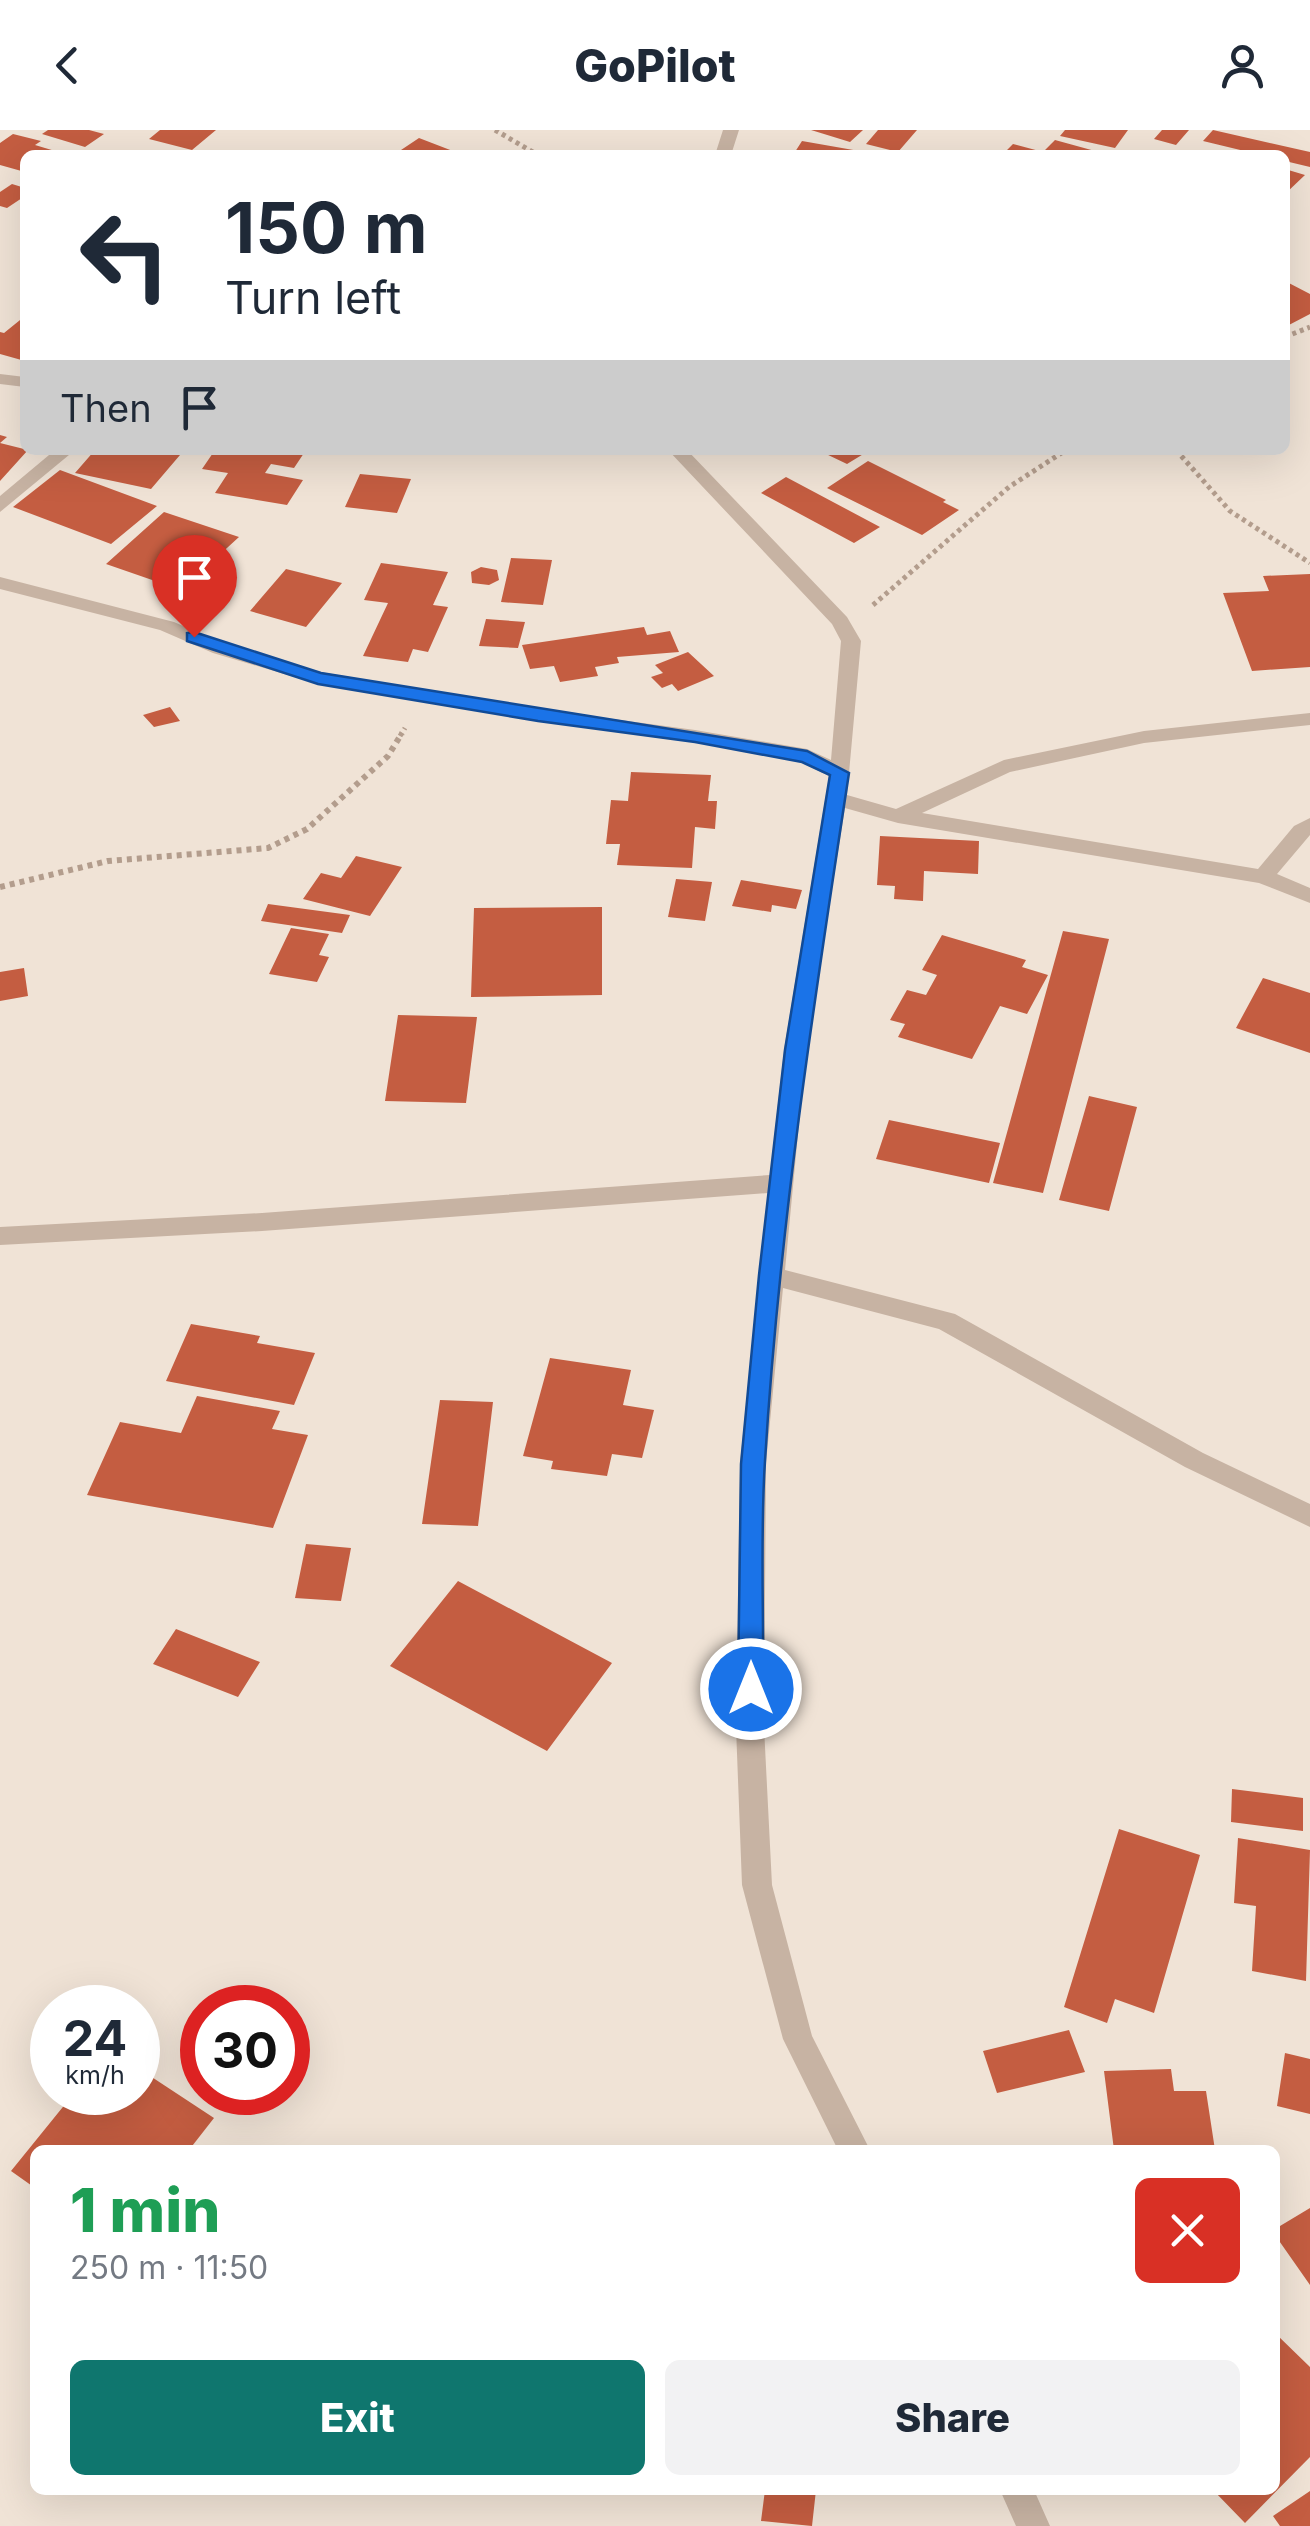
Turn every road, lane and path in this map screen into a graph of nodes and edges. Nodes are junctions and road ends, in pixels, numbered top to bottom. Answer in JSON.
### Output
{"nodes":[{"id":1,"x":494,"y":130,"type":"edge"},
{"id":2,"x":529,"y":150,"type":"edge"},
{"id":3,"x":60,"y":455,"type":"edge"},
{"id":4,"x":681,"y":455,"type":"edge"},
{"id":5,"x":1058,"y":455,"type":"edge"},
{"id":6,"x":1180,"y":455,"type":"edge"},
{"id":7,"x":0,"y":506,"type":"edge"},
{"id":8,"x":1310,"y":563,"type":"edge"},
{"id":9,"x":0,"y":582,"type":"edge"},
{"id":10,"x":840,"y":621,"type":"junction"},
{"id":11,"x":424,"y":697,"type":"junction"},
{"id":12,"x":1310,"y":720,"type":"edge"},
{"id":13,"x":840,"y":773,"type":"junction"},
{"id":14,"x":834,"y":799,"type":"junction"},
{"id":15,"x":898,"y":816,"type":"junction"},
{"id":16,"x":1310,"y":825,"type":"edge"},
{"id":17,"x":1263,"y":877,"type":"junction"},
{"id":18,"x":0,"y":886,"type":"edge"},
{"id":19,"x":1310,"y":896,"type":"edge"},
{"id":20,"x":783,"y":1183,"type":"junction"},
{"id":21,"x":0,"y":1236,"type":"edge"},
{"id":22,"x":770,"y":1275,"type":"junction"},
{"id":23,"x":1310,"y":1516,"type":"edge"},
{"id":24,"x":852,"y":2145,"type":"edge"},
{"id":25,"x":1019,"y":2495,"type":"edge"},
{"id":26,"x":1033,"y":2526,"type":"edge"}],
"edges":[{"from":1,"to":2,"type":"path"},
{"from":3,"to":7,"type":"street"},
{"from":4,"to":10,"type":"street"},
{"from":5,"to":10,"type":"path"},
{"from":6,"to":8,"type":"path"},
{"from":9,"to":11,"type":"street"},
{"from":10,"to":13,"type":"street"},
{"from":11,"to":13,"type":"street"},
{"from":11,"to":18,"type":"path"},
{"from":12,"to":15,"type":"street"},
{"from":13,"to":14,"type":"street"},
{"from":14,"to":15,"type":"street"},
{"from":14,"to":20,"type":"street"},
{"from":15,"to":17,"type":"street"},
{"from":16,"to":17,"type":"street"},
{"from":17,"to":19,"type":"street"},
{"from":20,"to":21,"type":"street"},
{"from":20,"to":22,"type":"street"},
{"from":22,"to":23,"type":"street"},
{"from":22,"to":24,"type":"street"},
{"from":25,"to":26,"type":"street"}]}
